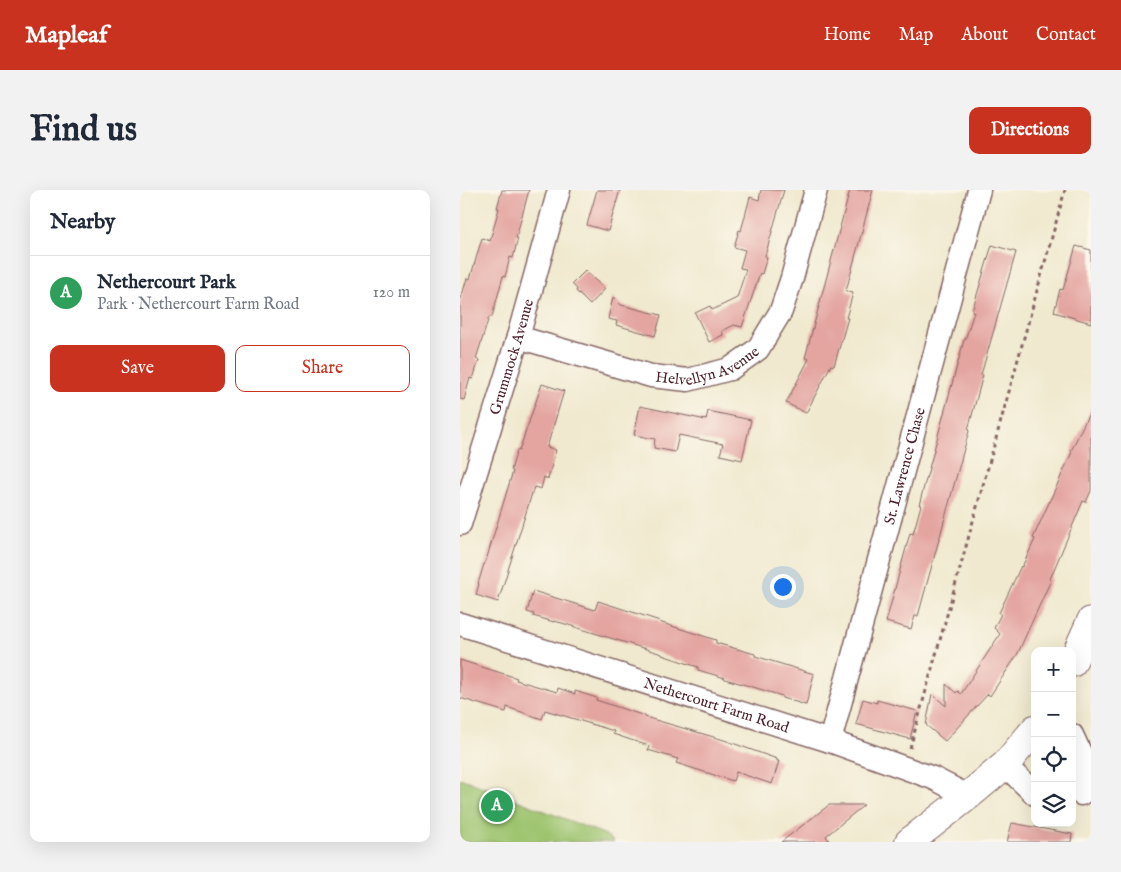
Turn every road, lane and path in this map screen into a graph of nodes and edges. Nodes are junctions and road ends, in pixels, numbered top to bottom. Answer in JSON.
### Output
{"nodes":[{"id":1,"x":559,"y":190,"type":"edge"},
{"id":2,"x":816,"y":190,"type":"edge"},
{"id":3,"x":979,"y":190,"type":"edge"},
{"id":4,"x":1065,"y":190,"type":"edge"},
{"id":5,"x":518,"y":337,"type":"junction"},
{"id":6,"x":460,"y":524,"type":"edge"},
{"id":7,"x":1091,"y":621,"type":"edge"},
{"id":8,"x":460,"y":624,"type":"edge"},
{"id":9,"x":1076,"y":654,"type":"edge"},
{"id":10,"x":1031,"y":734,"type":"edge"},
{"id":11,"x":1073,"y":737,"type":"edge"},
{"id":12,"x":830,"y":741,"type":"junction"},
{"id":13,"x":1005,"y":765,"type":"junction"},
{"id":14,"x":904,"y":768,"type":"junction"},
{"id":15,"x":1031,"y":790,"type":"edge"},
{"id":16,"x":968,"y":796,"type":"junction"},
{"id":17,"x":1082,"y":798,"type":"edge"},
{"id":18,"x":909,"y":842,"type":"edge"}],
"edges":[{"from":1,"to":5,"type":"street","name":"Grummock Avenue"},
{"from":2,"to":5,"type":"street","name":"Helvellyn Avenue"},
{"from":3,"to":12,"type":"street","name":"St. Lawrence Chase"},
{"from":4,"to":14,"type":"path"},
{"from":5,"to":6,"type":"street","name":"Grummock Avenue"},
{"from":7,"to":9,"type":"main road"},
{"from":8,"to":12,"type":"street","name":"Nethercourt Farm Road"},
{"from":10,"to":13,"type":"main road"},
{"from":11,"to":17,"type":"street"},
{"from":12,"to":14,"type":"street","name":"Nethercourt Farm Road"},
{"from":13,"to":15,"type":"street"},
{"from":13,"to":16,"type":"main road"},
{"from":14,"to":16,"type":"street","name":"Nethercourt Farm Road"},
{"from":16,"to":18,"type":"main road"}]}
